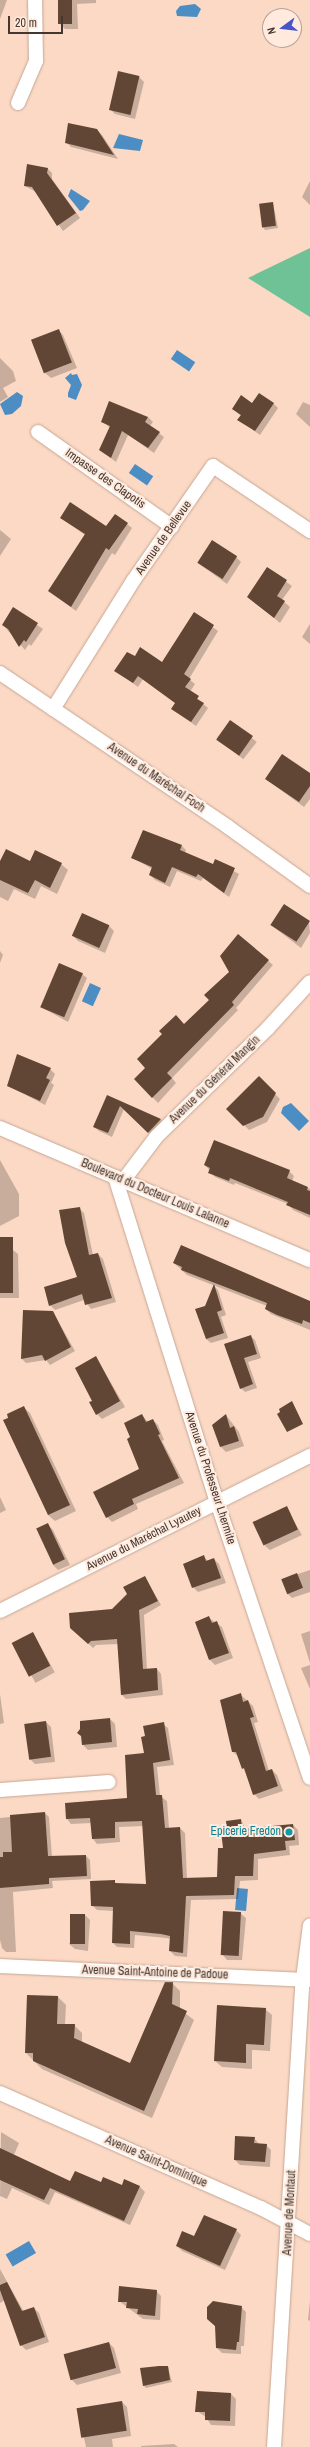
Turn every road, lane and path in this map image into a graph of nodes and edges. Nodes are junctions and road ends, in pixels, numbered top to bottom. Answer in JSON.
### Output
{"nodes":[{"id":1,"x":35,"y":0,"type":"edge"},
{"id":2,"x":18,"y":103,"type":"dead end"},
{"id":3,"x":38,"y":432,"type":"dead end"},
{"id":4,"x":172,"y":527,"type":"junction"},
{"id":5,"x":310,"y":531,"type":"edge"},
{"id":6,"x":0,"y":673,"type":"edge"},
{"id":7,"x":53,"y":709,"type":"junction"},
{"id":8,"x":310,"y":886,"type":"edge"},
{"id":9,"x":310,"y":982,"type":"edge"},
{"id":10,"x":0,"y":1128,"type":"edge"},
{"id":11,"x":119,"y":1179,"type":"junction"},
{"id":12,"x":310,"y":1260,"type":"edge"},
{"id":13,"x":310,"y":1456,"type":"edge"},
{"id":14,"x":217,"y":1502,"type":"junction"},
{"id":15,"x":0,"y":1611,"type":"edge"},
{"id":16,"x":310,"y":1778,"type":"edge"},
{"id":17,"x":109,"y":1782,"type":"dead end"},
{"id":18,"x":0,"y":1790,"type":"edge"},
{"id":19,"x":310,"y":1925,"type":"edge"},
{"id":20,"x":0,"y":1966,"type":"edge"},
{"id":21,"x":306,"y":1979,"type":"edge"},
{"id":22,"x":0,"y":2093,"type":"edge"},
{"id":23,"x":290,"y":2221,"type":"junction"},
{"id":24,"x":310,"y":2234,"type":"edge"},
{"id":25,"x":274,"y":2447,"type":"edge"}],
"edges":[{"from":1,"to":2,"type":"street"},
{"from":3,"to":4,"type":"street","name":"Impasse des Clapotis"},
{"from":4,"to":5,"type":"street","name":"Avenue de Bellevue"},
{"from":4,"to":7,"type":"street","name":"Avenue de Bellevue"},
{"from":6,"to":7,"type":"street","name":"Avenue du Maréchal Foch"},
{"from":7,"to":8,"type":"street","name":"Avenue du Maréchal Foch"},
{"from":9,"to":11,"type":"street","name":"Avenue du Général Mangin"},
{"from":10,"to":11,"type":"street","name":"Boulevard du Docteur Louis Lalanne"},
{"from":11,"to":12,"type":"street","name":"Boulevard du Docteur Louis Lalanne"},
{"from":11,"to":14,"type":"street","name":"Avenue du Professeur Lhermite"},
{"from":13,"to":14,"type":"street","name":"Avenue du Maréchal Lyautey"},
{"from":14,"to":15,"type":"street","name":"Avenue du Maréchal Lyautey"},
{"from":14,"to":16,"type":"street","name":"Avenue du Professeur Lhermite"},
{"from":17,"to":18,"type":"street"},
{"from":19,"to":21,"type":"street","name":"Avenue de Montaut"},
{"from":20,"to":21,"type":"street","name":"Avenue Saint-Antoine de Padoue"},
{"from":21,"to":23,"type":"street","name":"Avenue de Montaut"},
{"from":22,"to":23,"type":"street","name":"Avenue Saint-Dominique"},
{"from":23,"to":24,"type":"street","name":"Avenue Saint-Dominique"},
{"from":23,"to":25,"type":"street","name":"Avenue de Montaut"}]}
